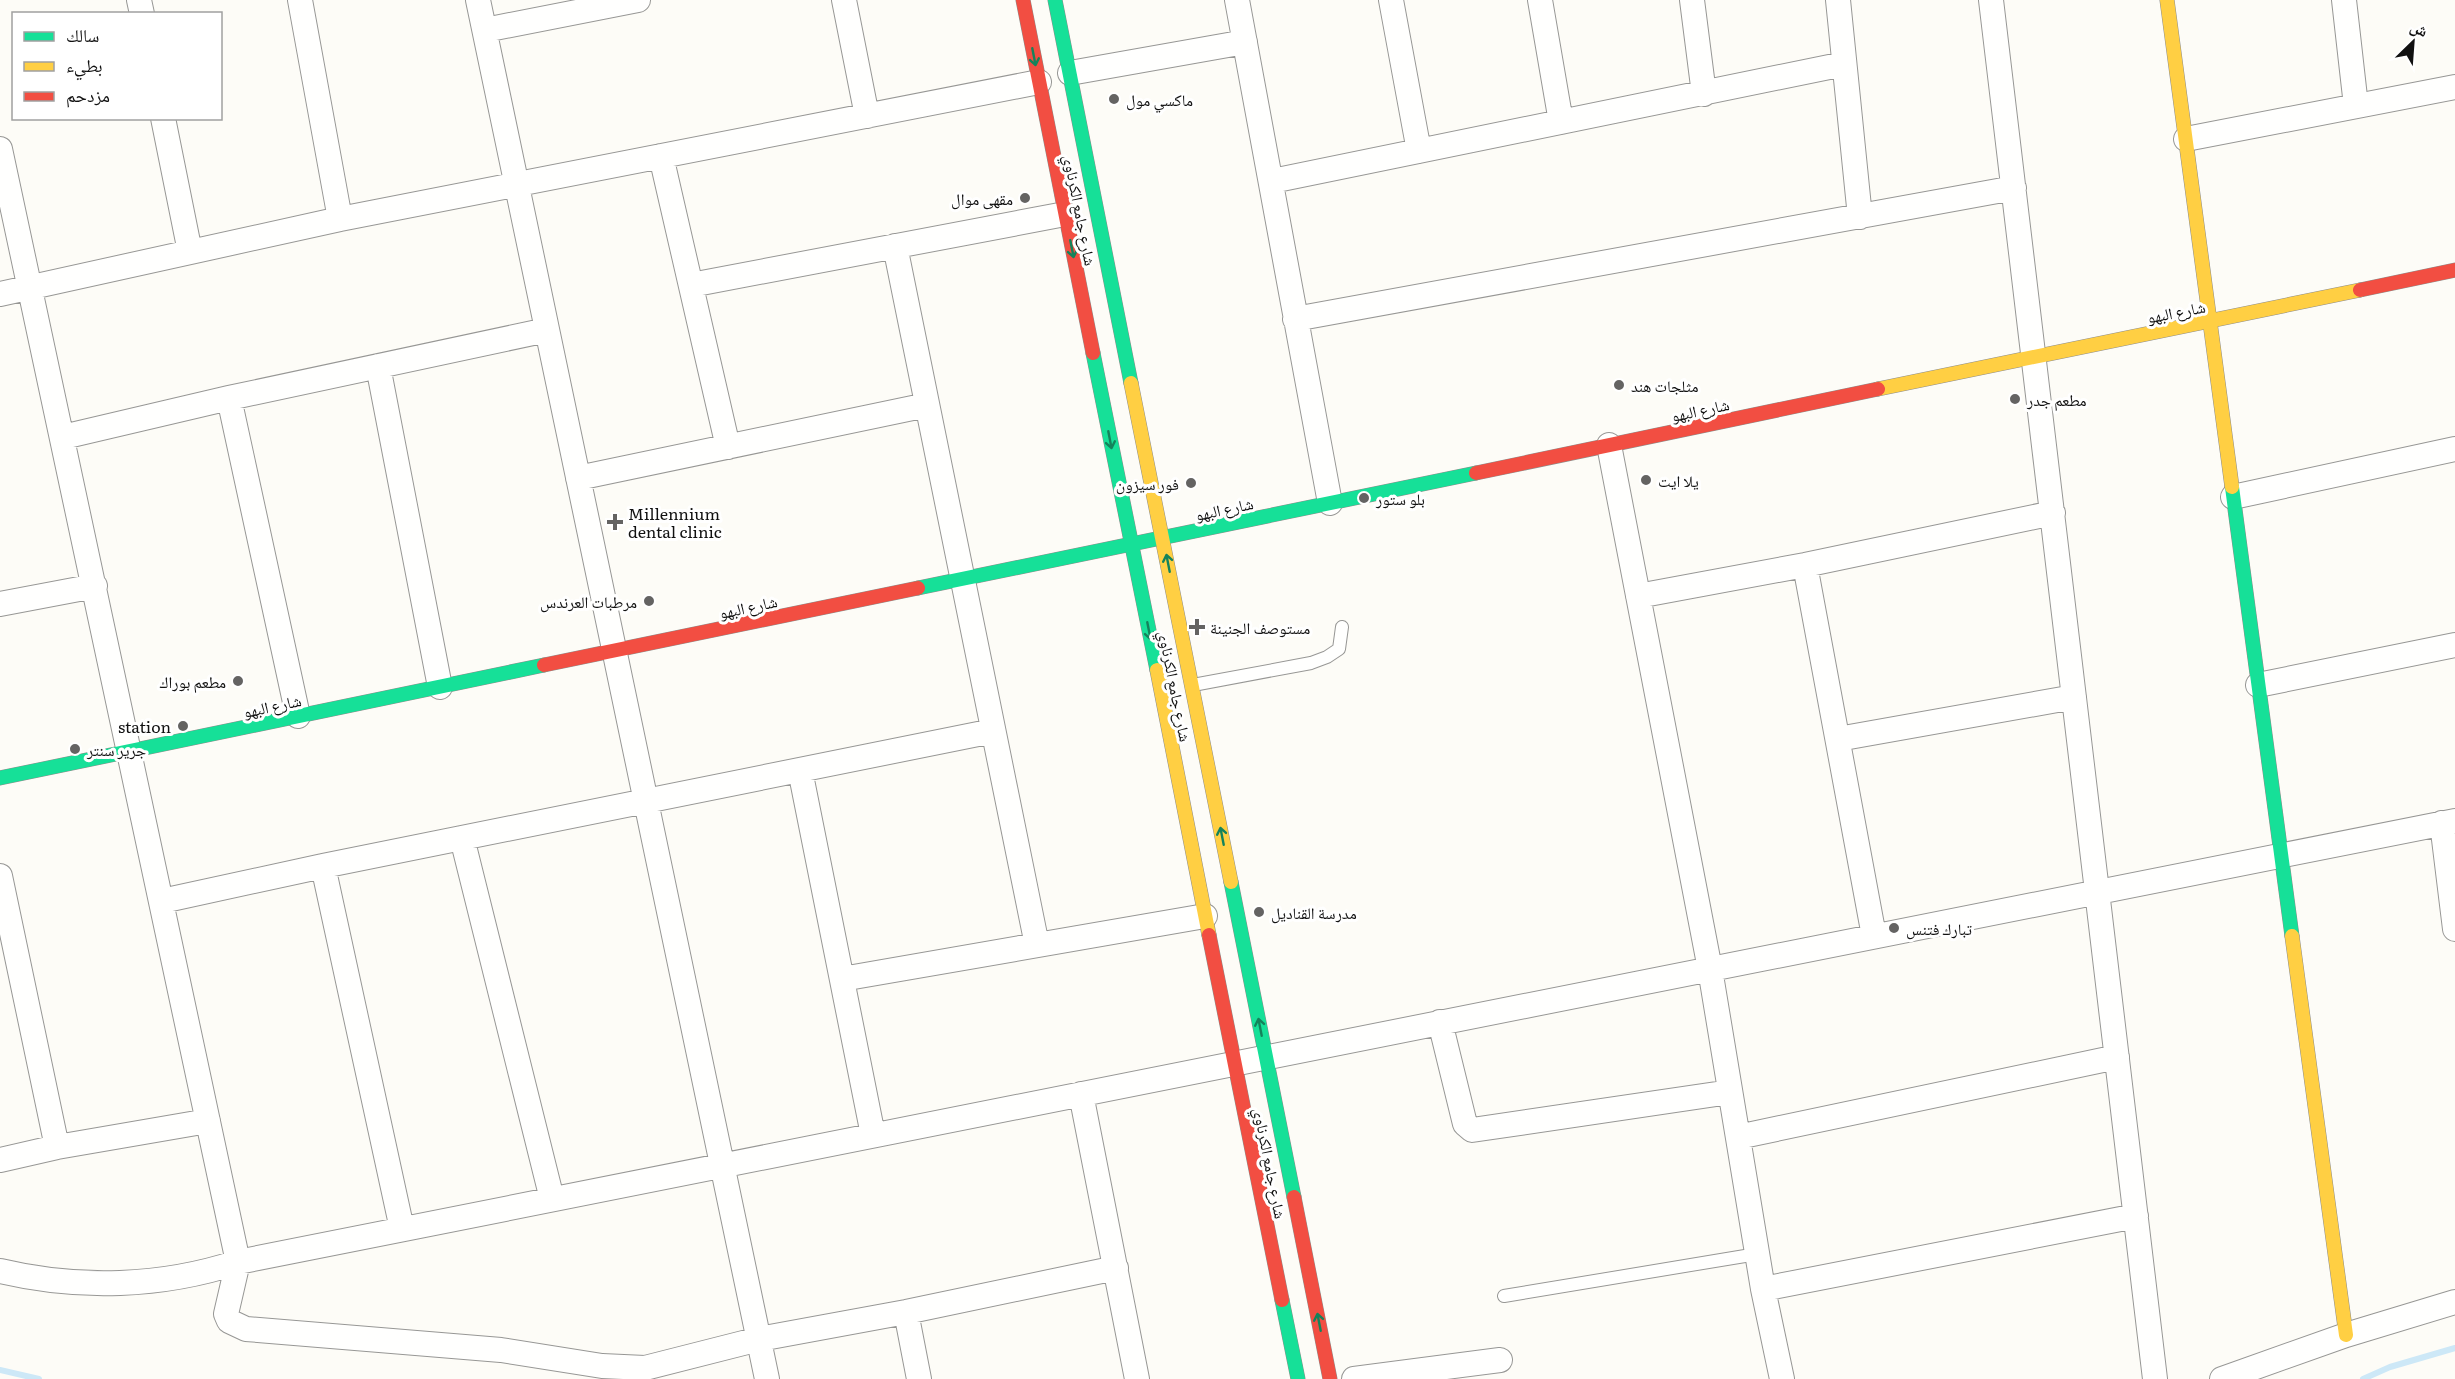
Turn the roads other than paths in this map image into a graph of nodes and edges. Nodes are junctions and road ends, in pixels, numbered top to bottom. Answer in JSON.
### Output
{"nodes":[{"id":1,"x":300,"y":0,"type":"edge"},
{"id":2,"x":478,"y":0,"type":"edge"},
{"id":3,"x":638,"y":0,"type":"edge"},
{"id":4,"x":844,"y":0,"type":"edge"},
{"id":5,"x":1023,"y":0,"type":"edge"},
{"id":6,"x":1055,"y":0,"type":"edge"},
{"id":7,"x":1237,"y":0,"type":"edge"},
{"id":8,"x":1391,"y":0,"type":"edge"},
{"id":9,"x":1540,"y":0,"type":"edge"},
{"id":10,"x":1692,"y":0,"type":"edge"},
{"id":11,"x":1838,"y":0,"type":"edge"},
{"id":12,"x":1991,"y":0,"type":"edge"},
{"id":13,"x":2167,"y":0,"type":"edge"},
{"id":14,"x":2344,"y":0,"type":"edge"},
{"id":15,"x":485,"y":30,"type":"junction"},
{"id":16,"x":1245,"y":42,"type":"junction"},
{"id":17,"x":1844,"y":64,"type":"junction"},
{"id":18,"x":1070,"y":74,"type":"junction"},
{"id":19,"x":1039,"y":82,"type":"junction"},
{"id":20,"x":2455,"y":87,"type":"edge"},
{"id":21,"x":1704,"y":93,"type":"junction"},
{"id":22,"x":2356,"y":106,"type":"junction"},
{"id":23,"x":867,"y":116,"type":"junction"},
{"id":24,"x":163,"y":120,"type":"edge"},
{"id":25,"x":1561,"y":122,"type":"junction"},
{"id":26,"x":2186,"y":139,"type":"junction"},
{"id":27,"x":0,"y":149,"type":"edge"},
{"id":28,"x":1419,"y":151,"type":"junction"},
{"id":29,"x":661,"y":156,"type":"junction"},
{"id":30,"x":1272,"y":181,"type":"junction"},
{"id":31,"x":516,"y":183,"type":"junction"},
{"id":32,"x":2014,"y":189,"type":"junction"},
{"id":33,"x":1065,"y":214,"type":"junction"},
{"id":34,"x":1860,"y":217,"type":"junction"},
{"id":35,"x":340,"y":219,"type":"junction"},
{"id":36,"x":896,"y":246,"type":"junction"},
{"id":37,"x":190,"y":252,"type":"junction"},
{"id":38,"x":2455,"y":270,"type":"edge"},
{"id":39,"x":691,"y":285,"type":"junction"},
{"id":40,"x":31,"y":288,"type":"junction"},
{"id":41,"x":0,"y":294,"type":"edge"},
{"id":42,"x":1296,"y":319,"type":"junction"},
{"id":43,"x":2210,"y":321,"type":"junction"},
{"id":44,"x":547,"y":330,"type":"junction"},
{"id":45,"x":2034,"y":356,"type":"junction"},
{"id":46,"x":378,"y":366,"type":"junction"},
{"id":47,"x":229,"y":398,"type":"junction"},
{"id":48,"x":927,"y":405,"type":"junction"},
{"id":49,"x":63,"y":437,"type":"junction"},
{"id":50,"x":1609,"y":445,"type":"junction"},
{"id":51,"x":728,"y":447,"type":"junction"},
{"id":52,"x":2455,"y":449,"type":"edge"},
{"id":53,"x":578,"y":478,"type":"junction"},
{"id":54,"x":2233,"y":497,"type":"junction"},
{"id":55,"x":1330,"y":503,"type":"junction"},
{"id":56,"x":2052,"y":513,"type":"junction"},
{"id":57,"x":1162,"y":537,"type":"junction"},
{"id":58,"x":1131,"y":544,"type":"junction"},
{"id":59,"x":1805,"y":565,"type":"junction"},
{"id":60,"x":963,"y":579,"type":"junction"},
{"id":61,"x":95,"y":586,"type":"junction"},
{"id":62,"x":1638,"y":596,"type":"junction"},
{"id":63,"x":0,"y":604,"type":"edge"},
{"id":64,"x":1342,"y":627,"type":"dead end"},
{"id":65,"x":2455,"y":645,"type":"edge"},
{"id":66,"x":614,"y":651,"type":"junction"},
{"id":67,"x":1192,"y":685,"type":"junction"},
{"id":68,"x":2258,"y":685,"type":"junction"},
{"id":69,"x":440,"y":687,"type":"junction"},
{"id":70,"x":2074,"y":698,"type":"junction"},
{"id":71,"x":298,"y":716,"type":"junction"},
{"id":72,"x":993,"y":730,"type":"junction"},
{"id":73,"x":1838,"y":740,"type":"junction"},
{"id":74,"x":130,"y":751,"type":"junction"},
{"id":75,"x":800,"y":770,"type":"junction"},
{"id":76,"x":0,"y":778,"type":"edge"},
{"id":77,"x":646,"y":801,"type":"junction"},
{"id":78,"x":2448,"y":822,"type":"edge"},
{"id":79,"x":462,"y":838,"type":"junction"},
{"id":80,"x":2281,"y":855,"type":"junction"},
{"id":81,"x":323,"y":866,"type":"junction"},
{"id":82,"x":0,"y":876,"type":"edge"},
{"id":83,"x":2097,"y":892,"type":"junction"},
{"id":84,"x":162,"y":901,"type":"junction"},
{"id":85,"x":1205,"y":916,"type":"junction"},
{"id":86,"x":2455,"y":929,"type":"edge"},
{"id":87,"x":5,"y":930,"type":"edge"},
{"id":88,"x":1874,"y":936,"type":"junction"},
{"id":89,"x":1037,"y":945,"type":"junction"},
{"id":90,"x":1710,"y":969,"type":"junction"},
{"id":91,"x":842,"y":979,"type":"junction"},
{"id":92,"x":1440,"y":1022,"type":"junction"},
{"id":93,"x":1266,"y":1057,"type":"junction"},
{"id":94,"x":2117,"y":1057,"type":"junction"},
{"id":95,"x":1234,"y":1064,"type":"junction"},
{"id":96,"x":1730,"y":1092,"type":"junction"},
{"id":97,"x":1081,"y":1094,"type":"junction"},
{"id":98,"x":208,"y":1120,"type":"junction"},
{"id":99,"x":873,"y":1135,"type":"junction"},
{"id":100,"x":1738,"y":1137,"type":"junction"},
{"id":101,"x":57,"y":1147,"type":"junction"},
{"id":102,"x":0,"y":1160,"type":"edge"},
{"id":103,"x":723,"y":1165,"type":"junction"},
{"id":104,"x":552,"y":1199,"type":"junction"},
{"id":105,"x":2136,"y":1216,"type":"junction"},
{"id":106,"x":402,"y":1229,"type":"junction"},
{"id":107,"x":1757,"y":1254,"type":"junction"},
{"id":108,"x":238,"y":1262,"type":"junction"},
{"id":109,"x":1116,"y":1268,"type":"junction"},
{"id":110,"x":0,"y":1271,"type":"edge"},
{"id":111,"x":1763,"y":1288,"type":"junction"},
{"id":112,"x":1504,"y":1296,"type":"dead end"},
{"id":113,"x":2455,"y":1302,"type":"edge"},
{"id":114,"x":906,"y":1312,"type":"junction"},
{"id":115,"x":2346,"y":1335,"type":"junction"},
{"id":116,"x":759,"y":1339,"type":"junction"},
{"id":117,"x":1500,"y":1360,"type":"dead end"},
{"id":118,"x":767,"y":1379,"type":"edge"},
{"id":119,"x":919,"y":1379,"type":"edge"},
{"id":120,"x":1137,"y":1379,"type":"edge"},
{"id":121,"x":1298,"y":1379,"type":"edge"},
{"id":122,"x":1330,"y":1379,"type":"edge"},
{"id":123,"x":1354,"y":1379,"type":"edge"},
{"id":124,"x":1782,"y":1379,"type":"edge"},
{"id":125,"x":2155,"y":1379,"type":"edge"},
{"id":126,"x":2222,"y":1379,"type":"edge"}],
"edges":[{"from":1,"to":35,"type":"street"},
{"from":2,"to":15,"type":"street"},
{"from":3,"to":15,"type":"street"},
{"from":4,"to":23,"type":"street"},
{"from":5,"to":19,"type":"street","name":"شارع جامع الكرناوي","one_way":true},
{"from":6,"to":18,"type":"street","name":"شارع جامع الكرناوي"},
{"from":7,"to":16,"type":"street"},
{"from":8,"to":28,"type":"street"},
{"from":9,"to":25,"type":"street"},
{"from":10,"to":21,"type":"street"},
{"from":11,"to":17,"type":"street"},
{"from":12,"to":32,"type":"street"},
{"from":13,"to":26,"type":"street"},
{"from":14,"to":22,"type":"street"},
{"from":15,"to":31,"type":"street"},
{"from":16,"to":18,"type":"street"},
{"from":16,"to":30,"type":"street"},
{"from":17,"to":21,"type":"street"},
{"from":17,"to":34,"type":"street"},
{"from":18,"to":57,"type":"street","name":"شارع جامع الكرناوي"},
{"from":19,"to":23,"type":"street"},
{"from":19,"to":33,"type":"street","name":"شارع جامع الكرناوي"},
{"from":20,"to":22,"type":"street"},
{"from":21,"to":25,"type":"street"},
{"from":22,"to":26,"type":"street"},
{"from":23,"to":29,"type":"street"},
{"from":24,"to":37,"type":"street"},
{"from":25,"to":28,"type":"street"},
{"from":26,"to":43,"type":"street"},
{"from":27,"to":40,"type":"street"},
{"from":28,"to":30,"type":"street"},
{"from":29,"to":31,"type":"street"},
{"from":29,"to":39,"type":"street"},
{"from":30,"to":42,"type":"street"},
{"from":31,"to":35,"type":"street"},
{"from":31,"to":44,"type":"street"},
{"from":32,"to":34,"type":"street"},
{"from":32,"to":45,"type":"street"},
{"from":33,"to":36,"type":"street"},
{"from":33,"to":58,"type":"street","name":"شارع جامع الكرناوي","one_way":true},
{"from":34,"to":42,"type":"street"},
{"from":35,"to":37,"type":"street"},
{"from":36,"to":39,"type":"street"},
{"from":36,"to":48,"type":"street"},
{"from":37,"to":40,"type":"street"},
{"from":38,"to":43,"type":"street","name":"شارع البهو"},
{"from":39,"to":51,"type":"street"},
{"from":40,"to":41,"type":"street"},
{"from":40,"to":49,"type":"street"},
{"from":42,"to":55,"type":"street"},
{"from":43,"to":45,"type":"street","name":"شارع البهو"},
{"from":43,"to":54,"type":"street"},
{"from":44,"to":46,"type":"street"},
{"from":44,"to":53,"type":"street"},
{"from":45,"to":50,"type":"street","name":"شارع البهو"},
{"from":45,"to":56,"type":"street"},
{"from":46,"to":47,"type":"street"},
{"from":46,"to":69,"type":"street"},
{"from":47,"to":49,"type":"street"},
{"from":47,"to":71,"type":"street"},
{"from":48,"to":51,"type":"street"},
{"from":48,"to":60,"type":"street"},
{"from":49,"to":61,"type":"street"},
{"from":50,"to":55,"type":"street","name":"شارع البهو"},
{"from":50,"to":62,"type":"street"},
{"from":51,"to":53,"type":"street"},
{"from":52,"to":54,"type":"street"},
{"from":53,"to":66,"type":"street"},
{"from":54,"to":68,"type":"street"},
{"from":55,"to":57,"type":"street","name":"شارع البهو"},
{"from":56,"to":59,"type":"street"},
{"from":56,"to":70,"type":"street"},
{"from":57,"to":58,"type":"street","name":"شارع البهو"},
{"from":67,"to":57,"type":"street","name":"شارع جامع الكرناوي","one_way":true},
{"from":58,"to":60,"type":"street","name":"شارع البهو"},
{"from":58,"to":85,"type":"street","name":"شارع جامع الكرناوي","one_way":true},
{"from":59,"to":62,"type":"street"},
{"from":59,"to":73,"type":"street"},
{"from":60,"to":66,"type":"street","name":"شارع البهو"},
{"from":60,"to":72,"type":"street"},
{"from":61,"to":63,"type":"street"},
{"from":61,"to":74,"type":"street"},
{"from":62,"to":90,"type":"street"},
{"from":64,"to":67,"type":"lane"},
{"from":65,"to":68,"type":"street"},
{"from":66,"to":69,"type":"street","name":"شارع البهو"},
{"from":66,"to":77,"type":"street"},
{"from":93,"to":67,"type":"street","name":"شارع جامع الكرناوي","one_way":true},
{"from":68,"to":80,"type":"street"},
{"from":69,"to":71,"type":"street","name":"شارع البهو"},
{"from":70,"to":73,"type":"street"},
{"from":70,"to":83,"type":"street"},
{"from":71,"to":74,"type":"street","name":"شارع البهو"},
{"from":72,"to":75,"type":"street"},
{"from":72,"to":89,"type":"street"},
{"from":73,"to":88,"type":"street"},
{"from":74,"to":76,"type":"street","name":"شارع البهو"},
{"from":74,"to":84,"type":"street"},
{"from":75,"to":77,"type":"street"},
{"from":75,"to":91,"type":"street"},
{"from":77,"to":79,"type":"street"},
{"from":77,"to":103,"type":"street"},
{"from":78,"to":80,"type":"street"},
{"from":78,"to":86,"type":"street"},
{"from":79,"to":81,"type":"street"},
{"from":79,"to":104,"type":"street"},
{"from":80,"to":83,"type":"street"},
{"from":80,"to":115,"type":"street"},
{"from":81,"to":84,"type":"street"},
{"from":81,"to":106,"type":"street"},
{"from":82,"to":87,"type":"street"},
{"from":83,"to":88,"type":"street"},
{"from":83,"to":94,"type":"street"},
{"from":84,"to":98,"type":"street"},
{"from":85,"to":89,"type":"street"},
{"from":85,"to":95,"type":"street","name":"شارع جامع الكرناوي"},
{"from":87,"to":101,"type":"street"},
{"from":88,"to":90,"type":"street"},
{"from":89,"to":91,"type":"street"},
{"from":90,"to":92,"type":"street"},
{"from":90,"to":96,"type":"street"},
{"from":91,"to":99,"type":"street"},
{"from":92,"to":93,"type":"street"},
{"from":92,"to":96,"type":"street"},
{"from":93,"to":95,"type":"street"},
{"from":122,"to":93,"type":"street","name":"شارع جامع الكرناوي","one_way":true},
{"from":94,"to":100,"type":"street"},
{"from":94,"to":105,"type":"street"},
{"from":95,"to":97,"type":"street"},
{"from":95,"to":121,"type":"street","name":"شارع جامع الكرناوي"},
{"from":96,"to":100,"type":"street"},
{"from":97,"to":99,"type":"street"},
{"from":97,"to":109,"type":"street"},
{"from":98,"to":101,"type":"street"},
{"from":98,"to":108,"type":"street"},
{"from":99,"to":103,"type":"street"},
{"from":100,"to":107,"type":"street"},
{"from":101,"to":102,"type":"street"},
{"from":103,"to":104,"type":"street"},
{"from":103,"to":116,"type":"street"},
{"from":104,"to":106,"type":"street"},
{"from":105,"to":111,"type":"street"},
{"from":105,"to":125,"type":"street"},
{"from":106,"to":108,"type":"street"},
{"from":107,"to":111,"type":"street"},
{"from":107,"to":112,"type":"lane"},
{"from":108,"to":110,"type":"street"},
{"from":108,"to":116,"type":"street"},
{"from":109,"to":114,"type":"street"},
{"from":109,"to":120,"type":"street"},
{"from":111,"to":124,"type":"street"},
{"from":113,"to":115,"type":"street"},
{"from":114,"to":116,"type":"street"},
{"from":114,"to":119,"type":"street"},
{"from":115,"to":126,"type":"street"},
{"from":116,"to":118,"type":"street"},
{"from":117,"to":123,"type":"street"}]}
